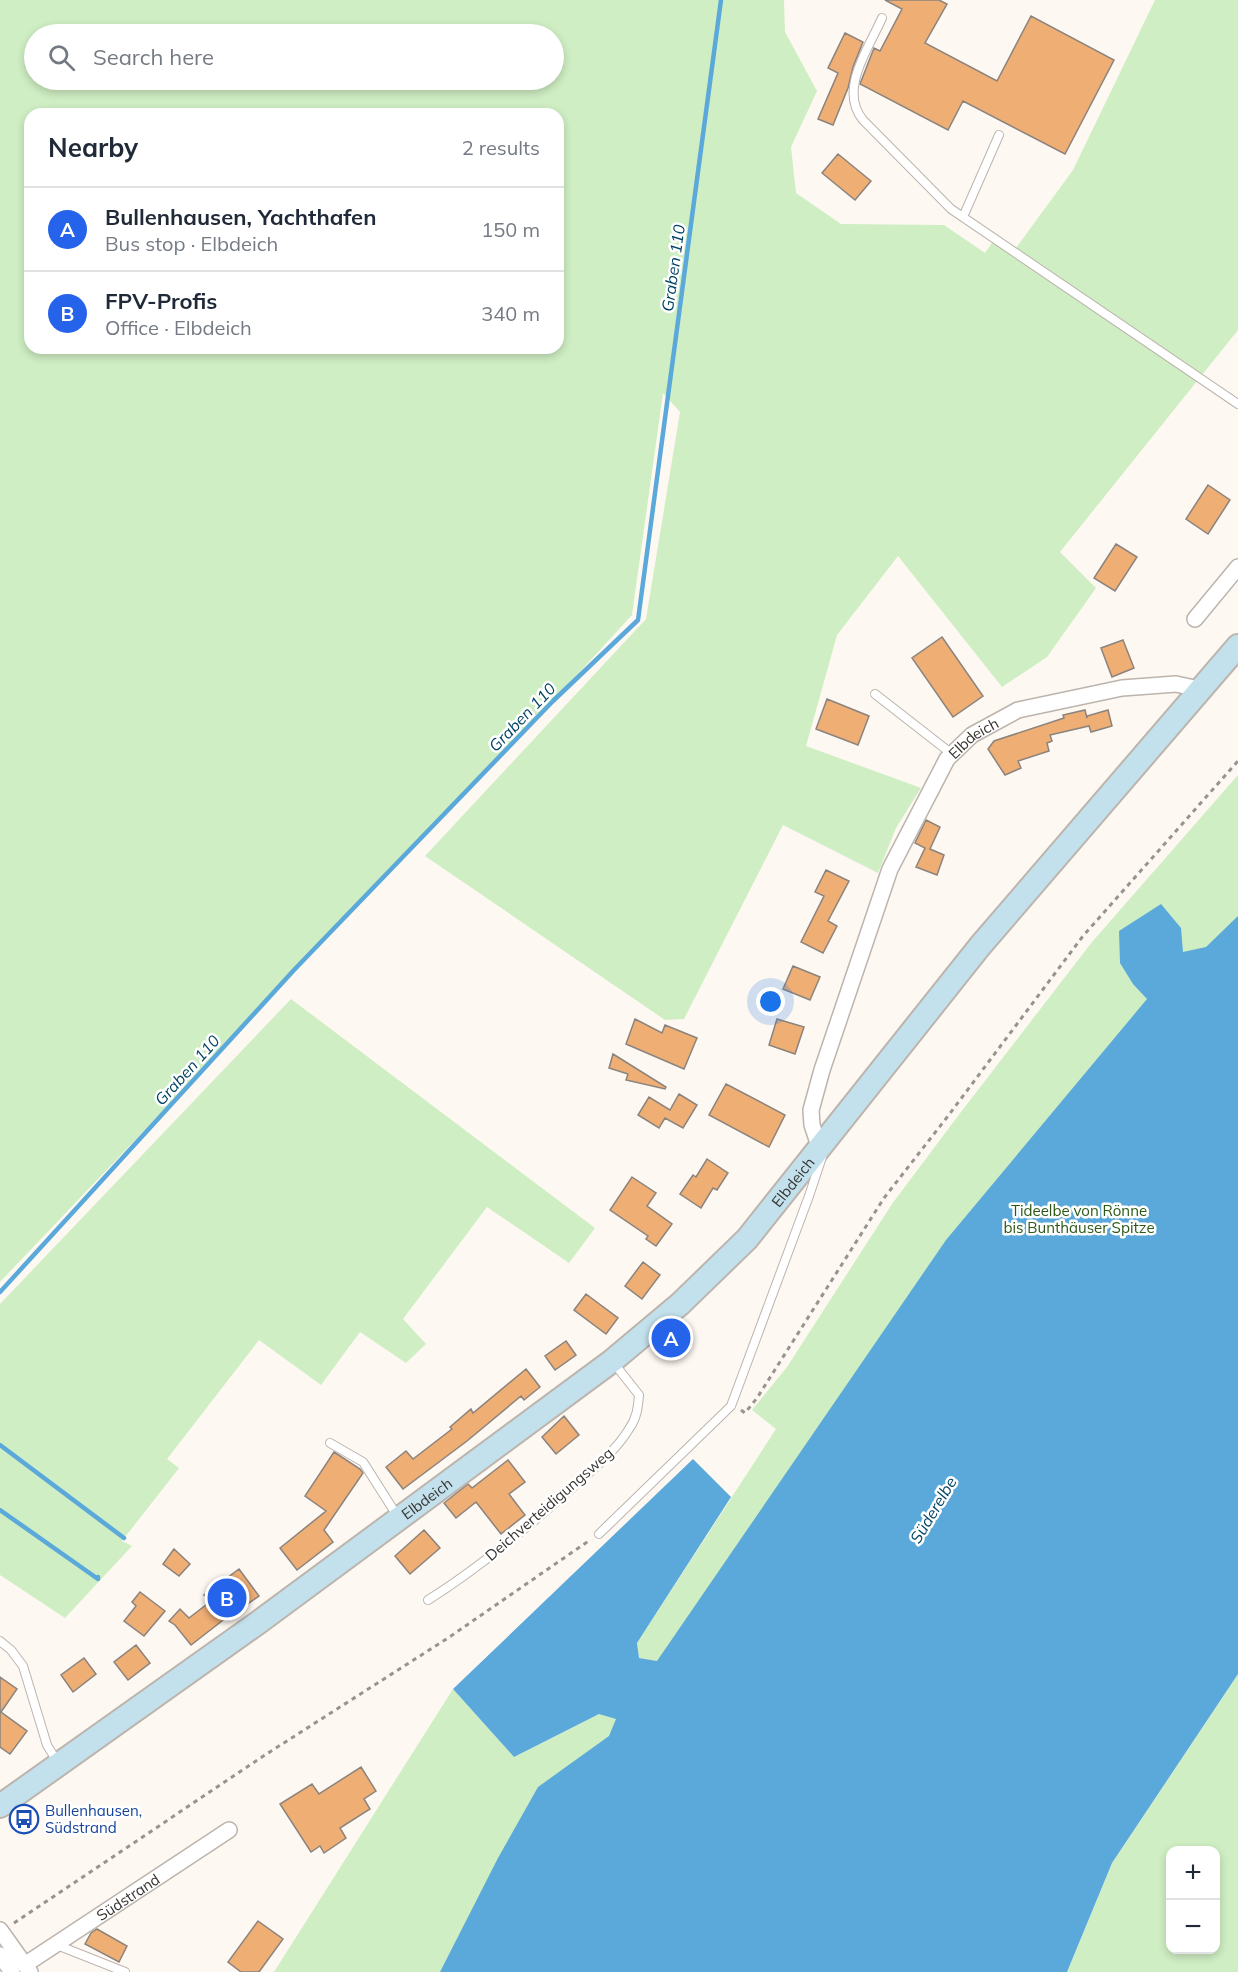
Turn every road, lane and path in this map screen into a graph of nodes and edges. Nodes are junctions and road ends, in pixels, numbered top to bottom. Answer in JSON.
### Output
{"nodes":[{"id":1,"x":882,"y":18,"type":"dead end"},
{"id":2,"x":999,"y":135,"type":"dead end"},
{"id":3,"x":963,"y":217,"type":"junction"},
{"id":4,"x":1238,"y":404,"type":"edge"},
{"id":5,"x":1238,"y":567,"type":"edge"},
{"id":6,"x":1195,"y":619,"type":"dead end"},
{"id":7,"x":1238,"y":646,"type":"edge"},
{"id":8,"x":1199,"y":689,"type":"junction"},
{"id":9,"x":875,"y":694,"type":"dead end"},
{"id":10,"x":952,"y":754,"type":"junction"},
{"id":11,"x":1238,"y":761,"type":"edge"},
{"id":12,"x":820,"y":1149,"type":"junction"},
{"id":13,"x":612,"y":1360,"type":"junction"},
{"id":14,"x":731,"y":1406,"type":"junction"},
{"id":15,"x":330,"y":1443,"type":"dead end"},
{"id":16,"x":399,"y":1518,"type":"junction"},
{"id":17,"x":599,"y":1534,"type":"joint"},
{"id":18,"x":428,"y":1600,"type":"dead end"},
{"id":19,"x":0,"y":1641,"type":"edge"},
{"id":20,"x":59,"y":1764,"type":"junction"},
{"id":21,"x":0,"y":1806,"type":"edge"},
{"id":22,"x":229,"y":1830,"type":"dead end"},
{"id":23,"x":1,"y":1930,"type":"edge"},
{"id":24,"x":56,"y":1944,"type":"junction"},
{"id":25,"x":0,"y":1955,"type":"edge"},
{"id":26,"x":23,"y":1969,"type":"edge"},
{"id":27,"x":125,"y":1972,"type":"edge"}],
"edges":[{"from":1,"to":3,"type":"lane"},
{"from":2,"to":3,"type":"lane"},
{"from":3,"to":4,"type":"lane"},
{"from":5,"to":6,"type":"street"},
{"from":7,"to":8,"type":"street","name":"Elbdeich"},
{"from":8,"to":10,"type":"street","name":"Elbdeich"},
{"from":8,"to":12,"type":"street","name":"Elbdeich"},
{"from":9,"to":10,"type":"lane"},
{"from":10,"to":12,"type":"street","name":"Elbdeich"},
{"from":11,"to":14,"type":"path"},
{"from":12,"to":13,"type":"street","name":"Elbdeich"},
{"from":12,"to":14,"type":"lane"},
{"from":13,"to":16,"type":"street","name":"Elbdeich"},
{"from":13,"to":18,"type":"lane","name":"Deichverteidigungsweg"},
{"from":14,"to":17,"type":"lane"},
{"from":15,"to":16,"type":"lane"},
{"from":16,"to":20,"type":"street","name":"Elbdeich"},
{"from":17,"to":23,"type":"path"},
{"from":19,"to":20,"type":"lane"},
{"from":20,"to":21,"type":"street","name":"Elbdeich"},
{"from":22,"to":24,"type":"street","name":"Südstrand"},
{"from":23,"to":26,"type":"street"},
{"from":24,"to":26,"type":"street","name":"Südstrand"},
{"from":24,"to":27,"type":"lane"},
{"from":25,"to":26,"type":"street"}]}
